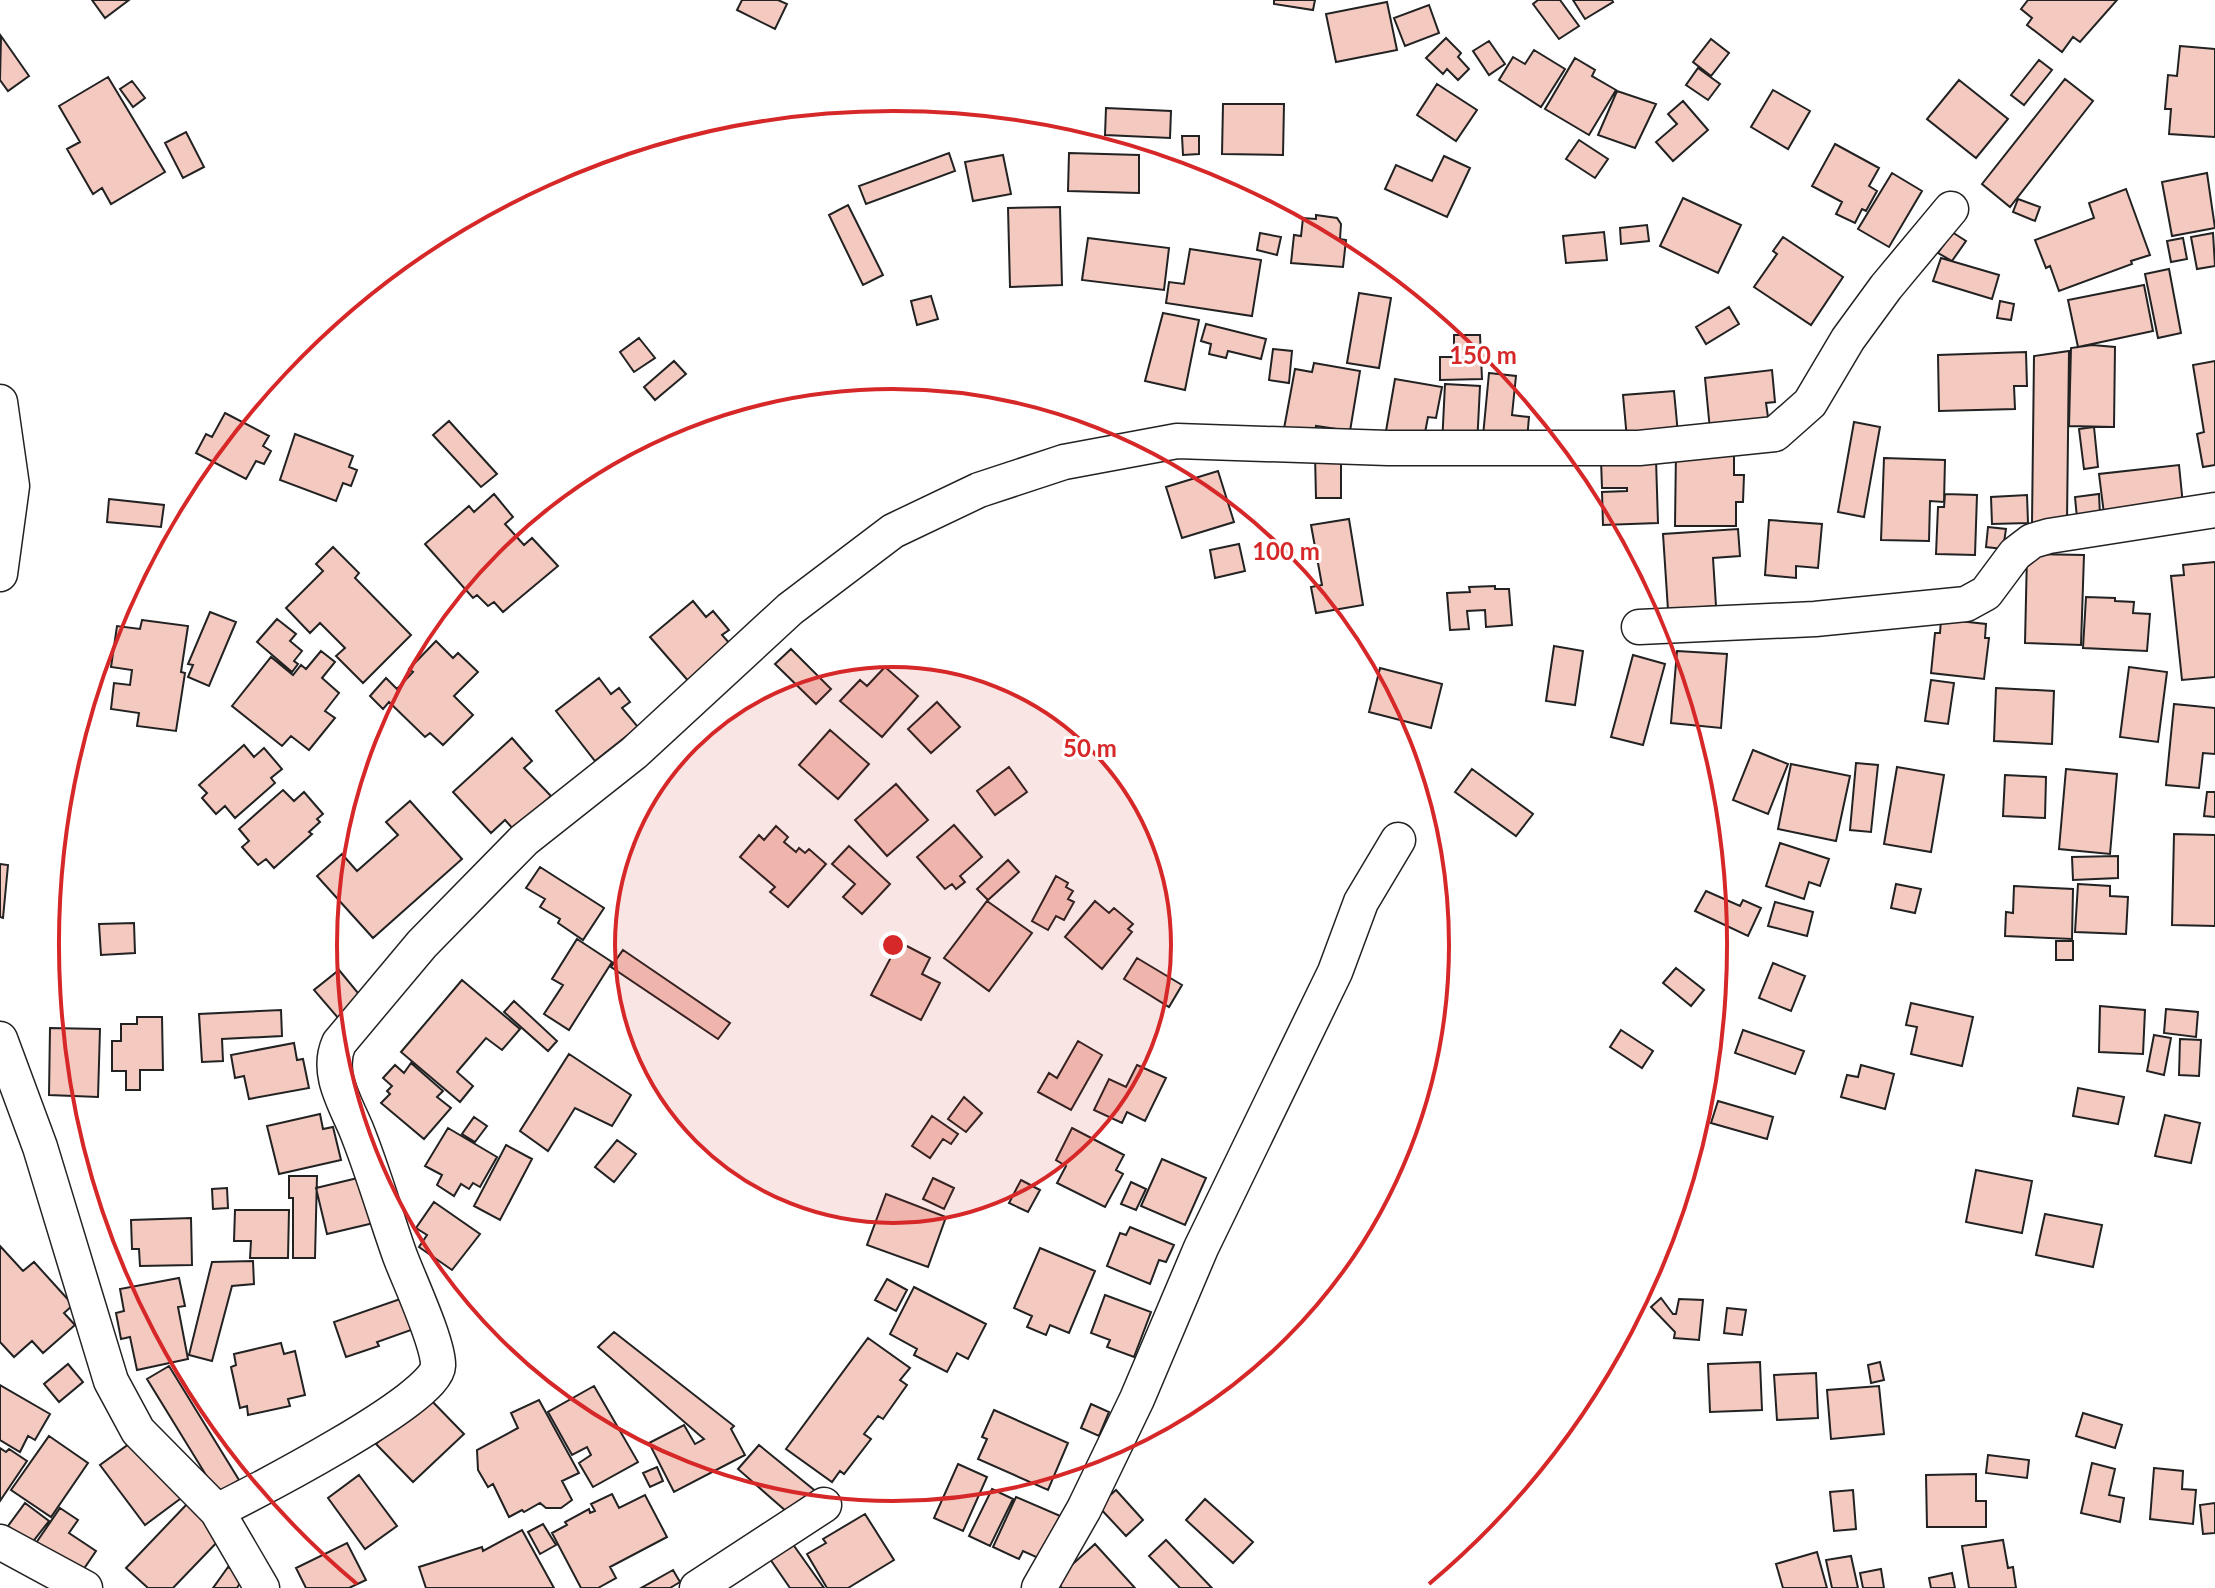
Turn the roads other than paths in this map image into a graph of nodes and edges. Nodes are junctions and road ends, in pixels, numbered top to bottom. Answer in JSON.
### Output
{"nodes":[{"id":1,"x":1951,"y":209,"type":"dead end"},
{"id":2,"x":0,"y":402,"type":"edge"},
{"id":3,"x":2215,"y":510,"type":"edge"},
{"id":4,"x":0,"y":574,"type":"edge"},
{"id":5,"x":1639,"y":627,"type":"dead end"},
{"id":6,"x":1398,"y":840,"type":"dead end"},
{"id":7,"x":0,"y":1039,"type":"edge"},
{"id":8,"x":824,"y":1505,"type":"dead end"},
{"id":9,"x":217,"y":1511,"type":"junction"},
{"id":10,"x":0,"y":1542,"type":"edge"},
{"id":11,"x":85,"y":1588,"type":"edge"},
{"id":12,"x":262,"y":1588,"type":"edge"},
{"id":13,"x":697,"y":1588,"type":"edge"},
{"id":14,"x":1039,"y":1588,"type":"edge"}],
"edges":[{"from":1,"to":9,"type":"street"},
{"from":2,"to":4,"type":"street"},
{"from":3,"to":5,"type":"street"},
{"from":6,"to":14,"type":"street"},
{"from":7,"to":9,"type":"street"},
{"from":8,"to":13,"type":"street"},
{"from":9,"to":12,"type":"street"},
{"from":10,"to":11,"type":"street"}]}
